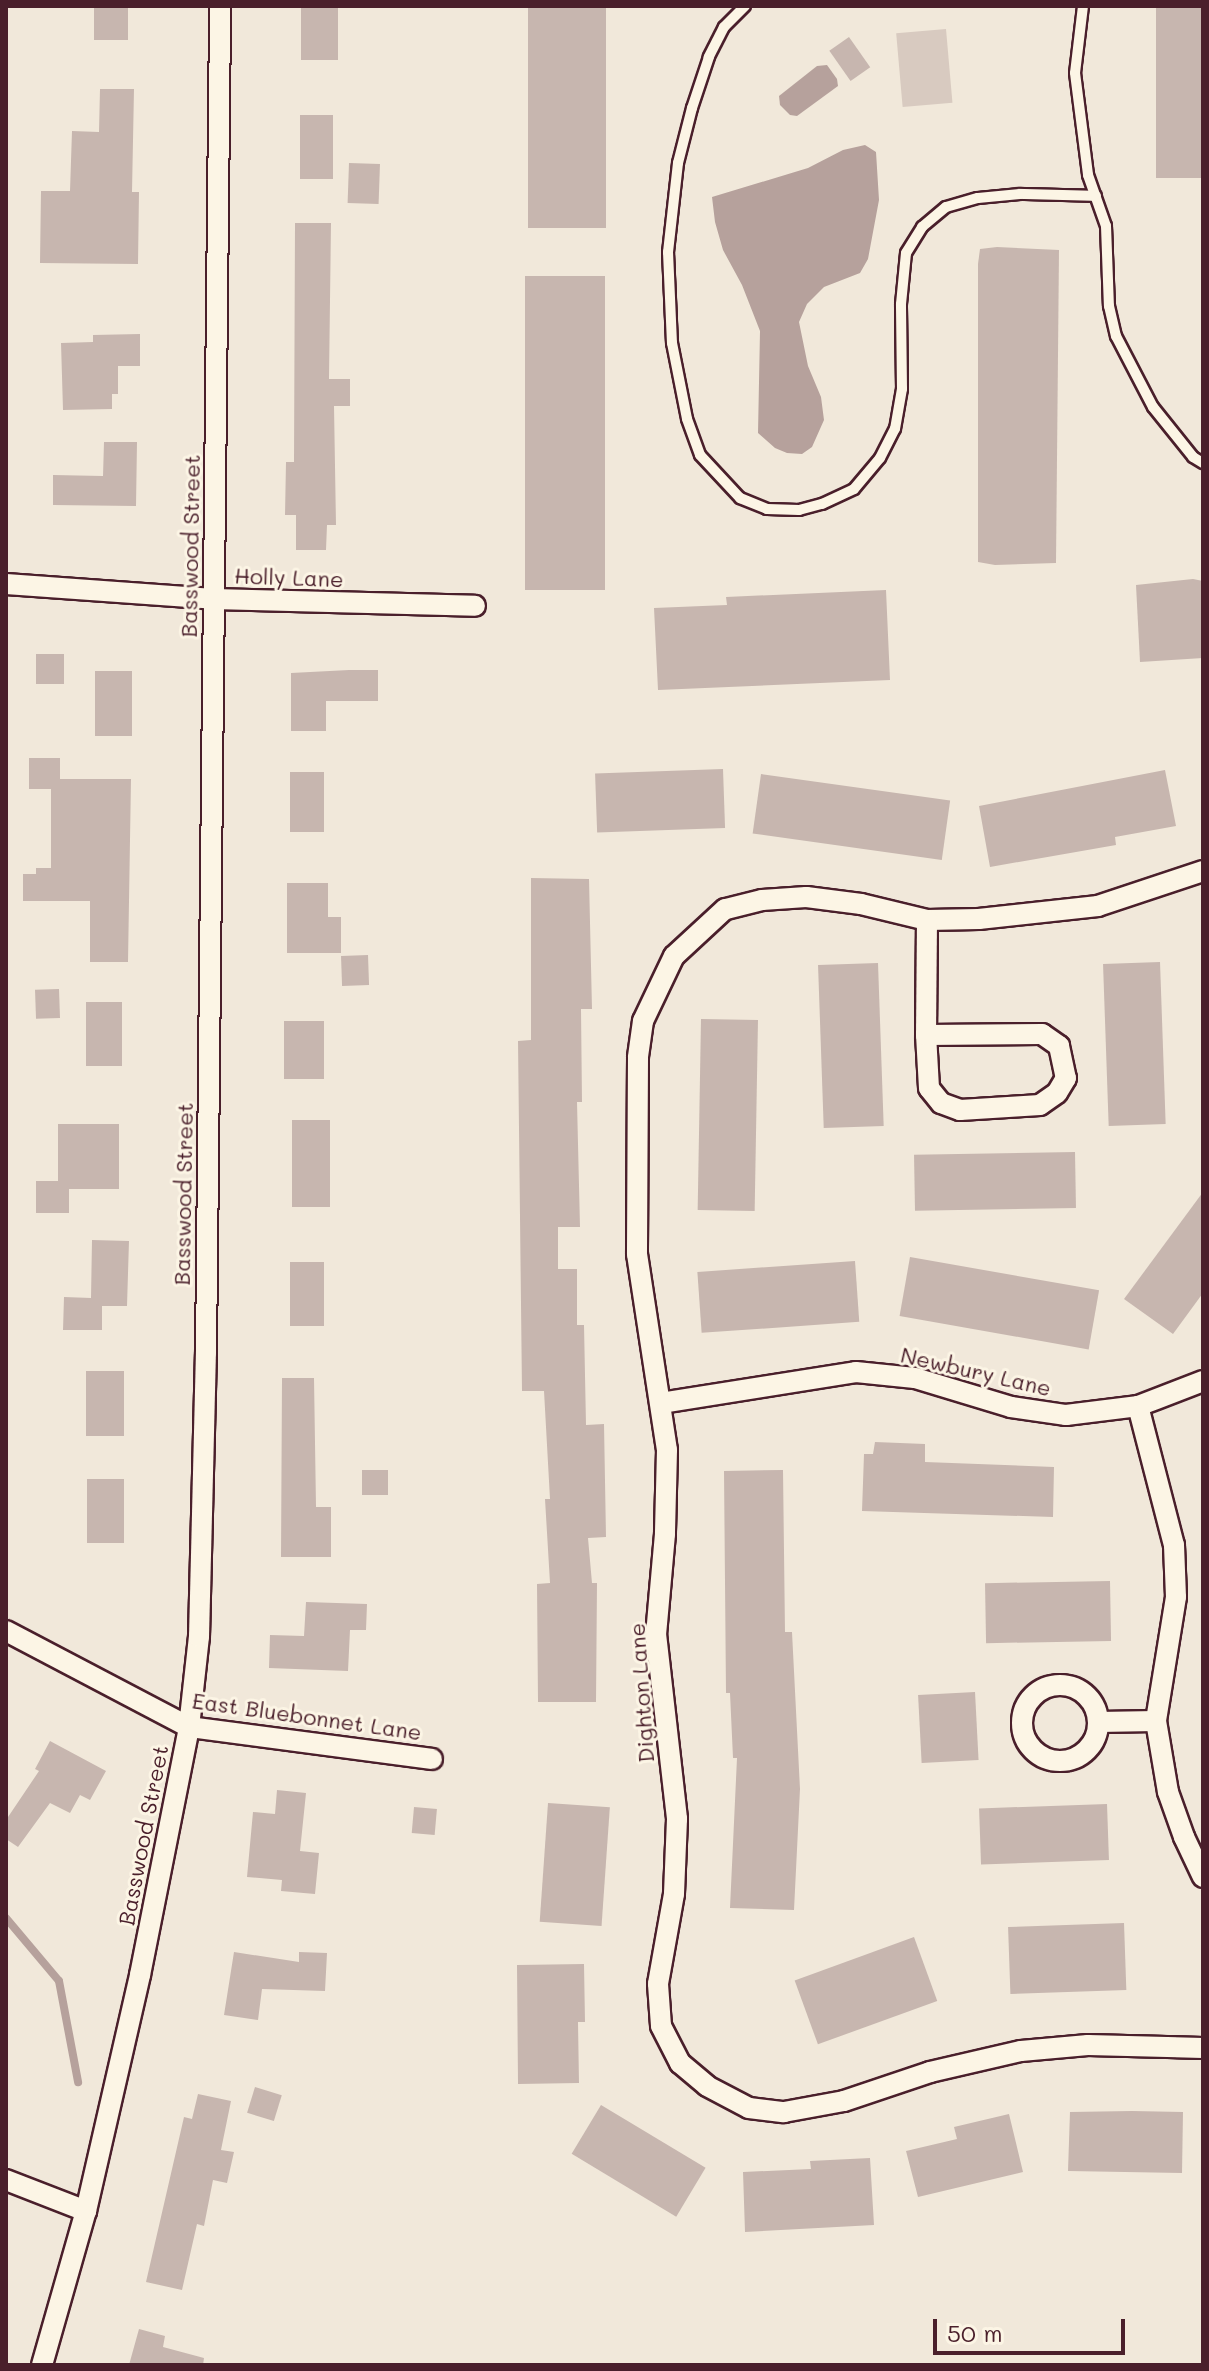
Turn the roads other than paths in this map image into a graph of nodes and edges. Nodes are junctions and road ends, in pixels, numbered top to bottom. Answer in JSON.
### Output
{"nodes":[{"id":1,"x":220,"y":6,"type":"edge"},
{"id":2,"x":745,"y":6,"type":"edge"},
{"id":3,"x":1083,"y":6,"type":"edge"},
{"id":4,"x":1096,"y":196,"type":"junction"},
{"id":5,"x":1203,"y":463,"type":"edge"},
{"id":6,"x":6,"y":584,"type":"edge"},
{"id":7,"x":213,"y":599,"type":"junction"},
{"id":8,"x":475,"y":606,"type":"dead end"},
{"id":9,"x":1203,"y":871,"type":"edge"},
{"id":10,"x":927,"y":920,"type":"junction"},
{"id":11,"x":926,"y":1035,"type":"junction"},
{"id":12,"x":1203,"y":1381,"type":"edge"},
{"id":13,"x":661,"y":1403,"type":"junction"},
{"id":14,"x":1138,"y":1406,"type":"junction"},
{"id":15,"x":6,"y":1631,"type":"edge"},
{"id":16,"x":1156,"y":1721,"type":"junction"},
{"id":17,"x":1098,"y":1722,"type":"dead end"},
{"id":18,"x":189,"y":1727,"type":"junction"},
{"id":19,"x":432,"y":1759,"type":"dead end"},
{"id":20,"x":1203,"y":1877,"type":"edge"},
{"id":21,"x":1203,"y":2048,"type":"edge"},
{"id":22,"x":6,"y":2180,"type":"edge"},
{"id":23,"x":86,"y":2211,"type":"junction"},
{"id":24,"x":42,"y":2365,"type":"edge"}],
"edges":[{"from":1,"to":7,"type":"street","name":"Basswood Street"},
{"from":2,"to":4,"type":"lane"},
{"from":3,"to":4,"type":"lane"},
{"from":4,"to":5,"type":"lane"},
{"from":6,"to":7,"type":"street","name":"Holly Lane"},
{"from":7,"to":8,"type":"street","name":"Holly Lane"},
{"from":7,"to":18,"type":"street","name":"Basswood Street"},
{"from":9,"to":10,"type":"street","name":"Dighton Lane"},
{"from":10,"to":11,"type":"street"},
{"from":10,"to":13,"type":"street","name":"Dighton Lane"},
{"from":11,"to":11,"type":"street"},
{"from":12,"to":14,"type":"street","name":"Newbury Lane"},
{"from":13,"to":14,"type":"street","name":"Newbury Lane"},
{"from":13,"to":21,"type":"street","name":"Dighton Lane"},
{"from":14,"to":16,"type":"street"},
{"from":15,"to":18,"type":"street","name":"East Bluebonnet Lane"},
{"from":16,"to":17,"type":"street"},
{"from":16,"to":20,"type":"street"},
{"from":18,"to":19,"type":"street","name":"East Bluebonnet Lane"},
{"from":18,"to":23,"type":"street","name":"Basswood Street"},
{"from":22,"to":23,"type":"street"},
{"from":23,"to":24,"type":"street","name":"Basswood Street"}]}
